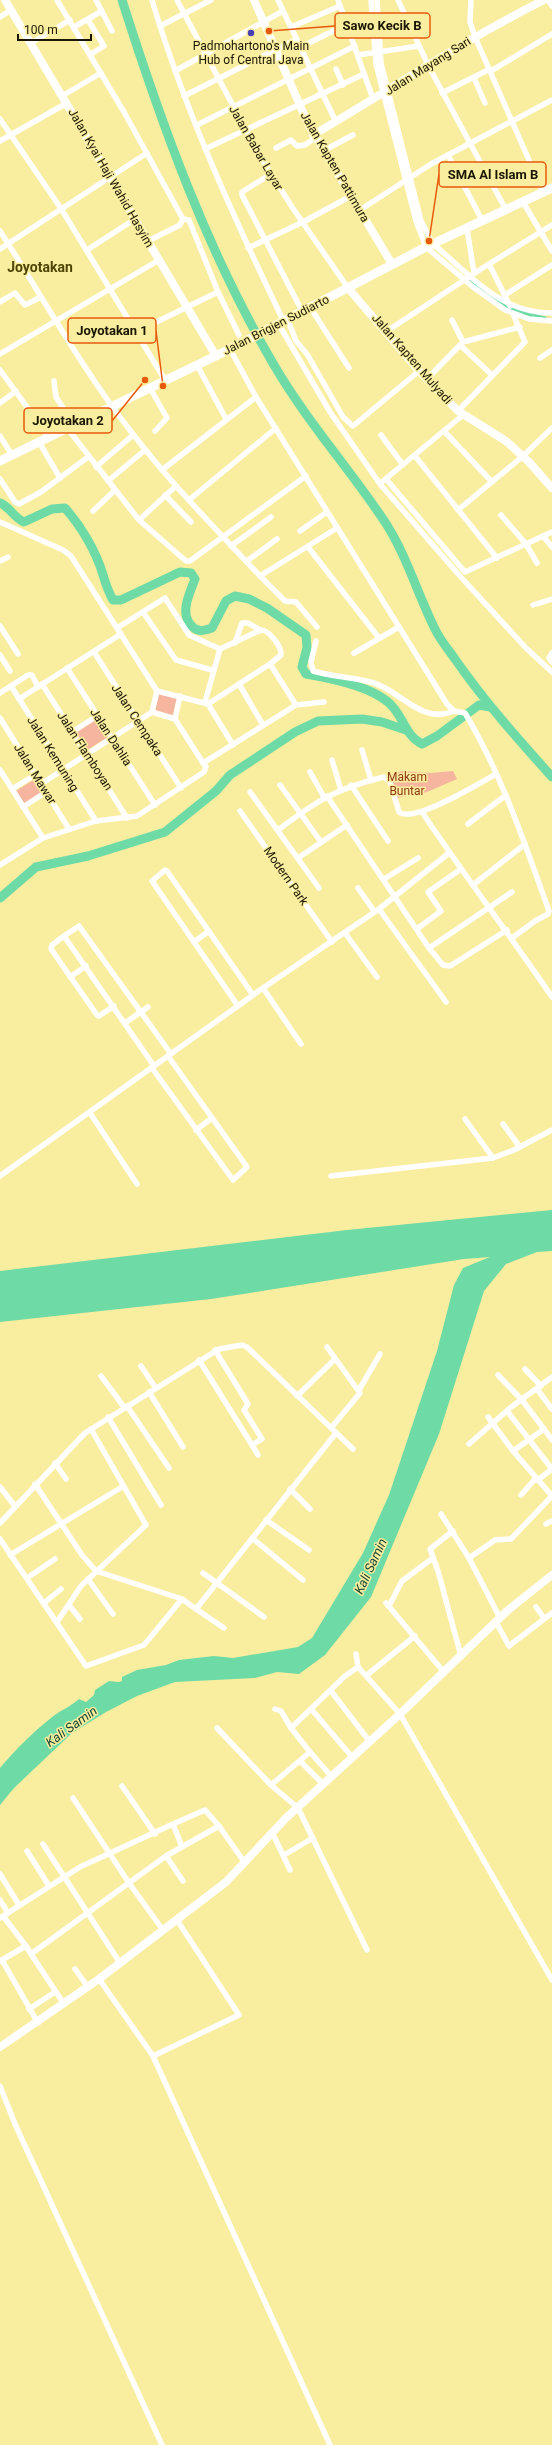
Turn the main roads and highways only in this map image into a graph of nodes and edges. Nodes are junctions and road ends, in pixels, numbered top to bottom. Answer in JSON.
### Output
{"nodes":[{"id":1,"x":552,"y":188,"type":"edge"},
{"id":2,"x":0,"y":461,"type":"edge"}],
"edges":[{"from":1,"to":2,"type":"main road","name":"Jalan Brigjen Sudiarto"}]}
